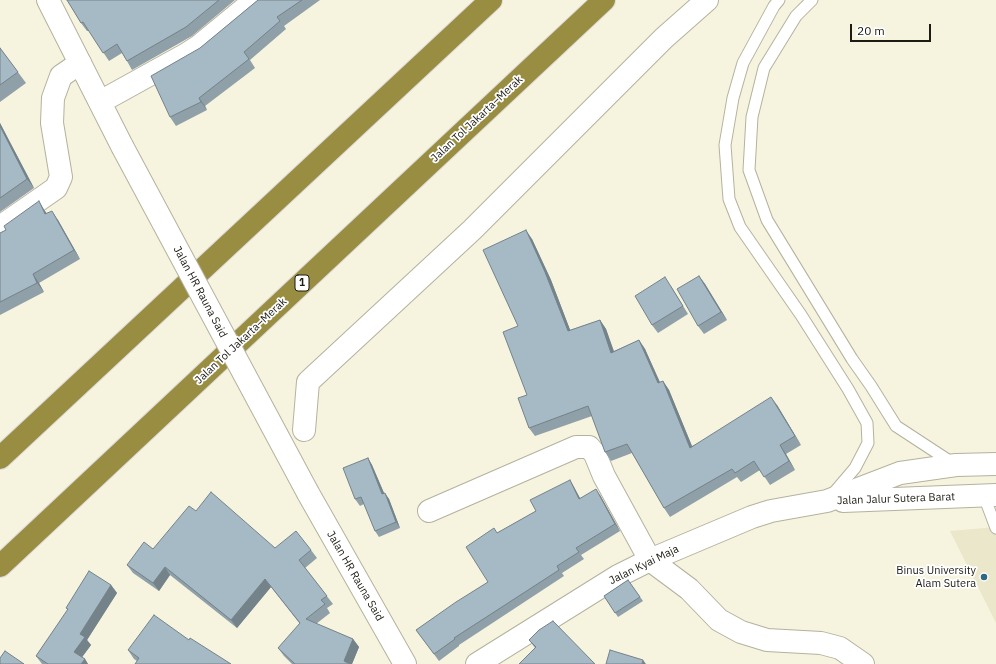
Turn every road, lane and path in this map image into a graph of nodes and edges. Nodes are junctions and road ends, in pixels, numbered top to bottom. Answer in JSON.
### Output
{"nodes":[{"id":1,"x":48,"y":0,"type":"edge"},
{"id":2,"x":255,"y":0,"type":"edge"},
{"id":3,"x":491,"y":0,"type":"edge"},
{"id":4,"x":604,"y":0,"type":"edge"},
{"id":5,"x":707,"y":0,"type":"edge"},
{"id":6,"x":779,"y":0,"type":"edge"},
{"id":7,"x":812,"y":0,"type":"edge"},
{"id":8,"x":80,"y":63,"type":"junction"},
{"id":9,"x":100,"y":102,"type":"junction"},
{"id":10,"x":0,"y":227,"type":"edge"},
{"id":11,"x":304,"y":430,"type":"dead end"},
{"id":12,"x":0,"y":458,"type":"edge"},
{"id":13,"x":996,"y":464,"type":"edge"},
{"id":14,"x":956,"y":465,"type":"junction"},
{"id":15,"x":990,"y":496,"type":"edge"},
{"id":16,"x":827,"y":501,"type":"junction"},
{"id":17,"x":429,"y":511,"type":"dead end"},
{"id":18,"x":996,"y":528,"type":"edge"},
{"id":19,"x":650,"y":560,"type":"junction"},
{"id":20,"x":0,"y":566,"type":"edge"},
{"id":21,"x":406,"y":664,"type":"edge"},
{"id":22,"x":477,"y":664,"type":"edge"},
{"id":23,"x":863,"y":664,"type":"edge"}],
"edges":[{"from":1,"to":8,"type":"street","name":"Jalan HR Rauna Said"},
{"from":2,"to":9,"type":"street"},
{"from":3,"to":12,"type":"highway"},
{"from":4,"to":20,"type":"highway","name":"Jalan Tol Jakarta–Merak","number":"1"},
{"from":5,"to":11,"type":"street"},
{"from":6,"to":16,"type":"lane"},
{"from":7,"to":14,"type":"lane"},
{"from":8,"to":9,"type":"street","name":"Jalan HR Rauna Said"},
{"from":8,"to":10,"type":"street"},
{"from":9,"to":21,"type":"street","name":"Jalan HR Rauna Said","bridge":true},
{"from":13,"to":14,"type":"street","name":"Jalan Jalur Sutera Barat"},
{"from":14,"to":16,"type":"street","name":"Jalan Jalur Sutera Barat"},
{"from":15,"to":16,"type":"street","name":"Jalan Jalur Sutera Barat"},
{"from":15,"to":18,"type":"lane"},
{"from":16,"to":19,"type":"street","name":"Jalan Kyai Maja"},
{"from":17,"to":19,"type":"street"},
{"from":19,"to":22,"type":"street","name":"Jalan Kyai Maja"},
{"from":19,"to":23,"type":"street"}]}
